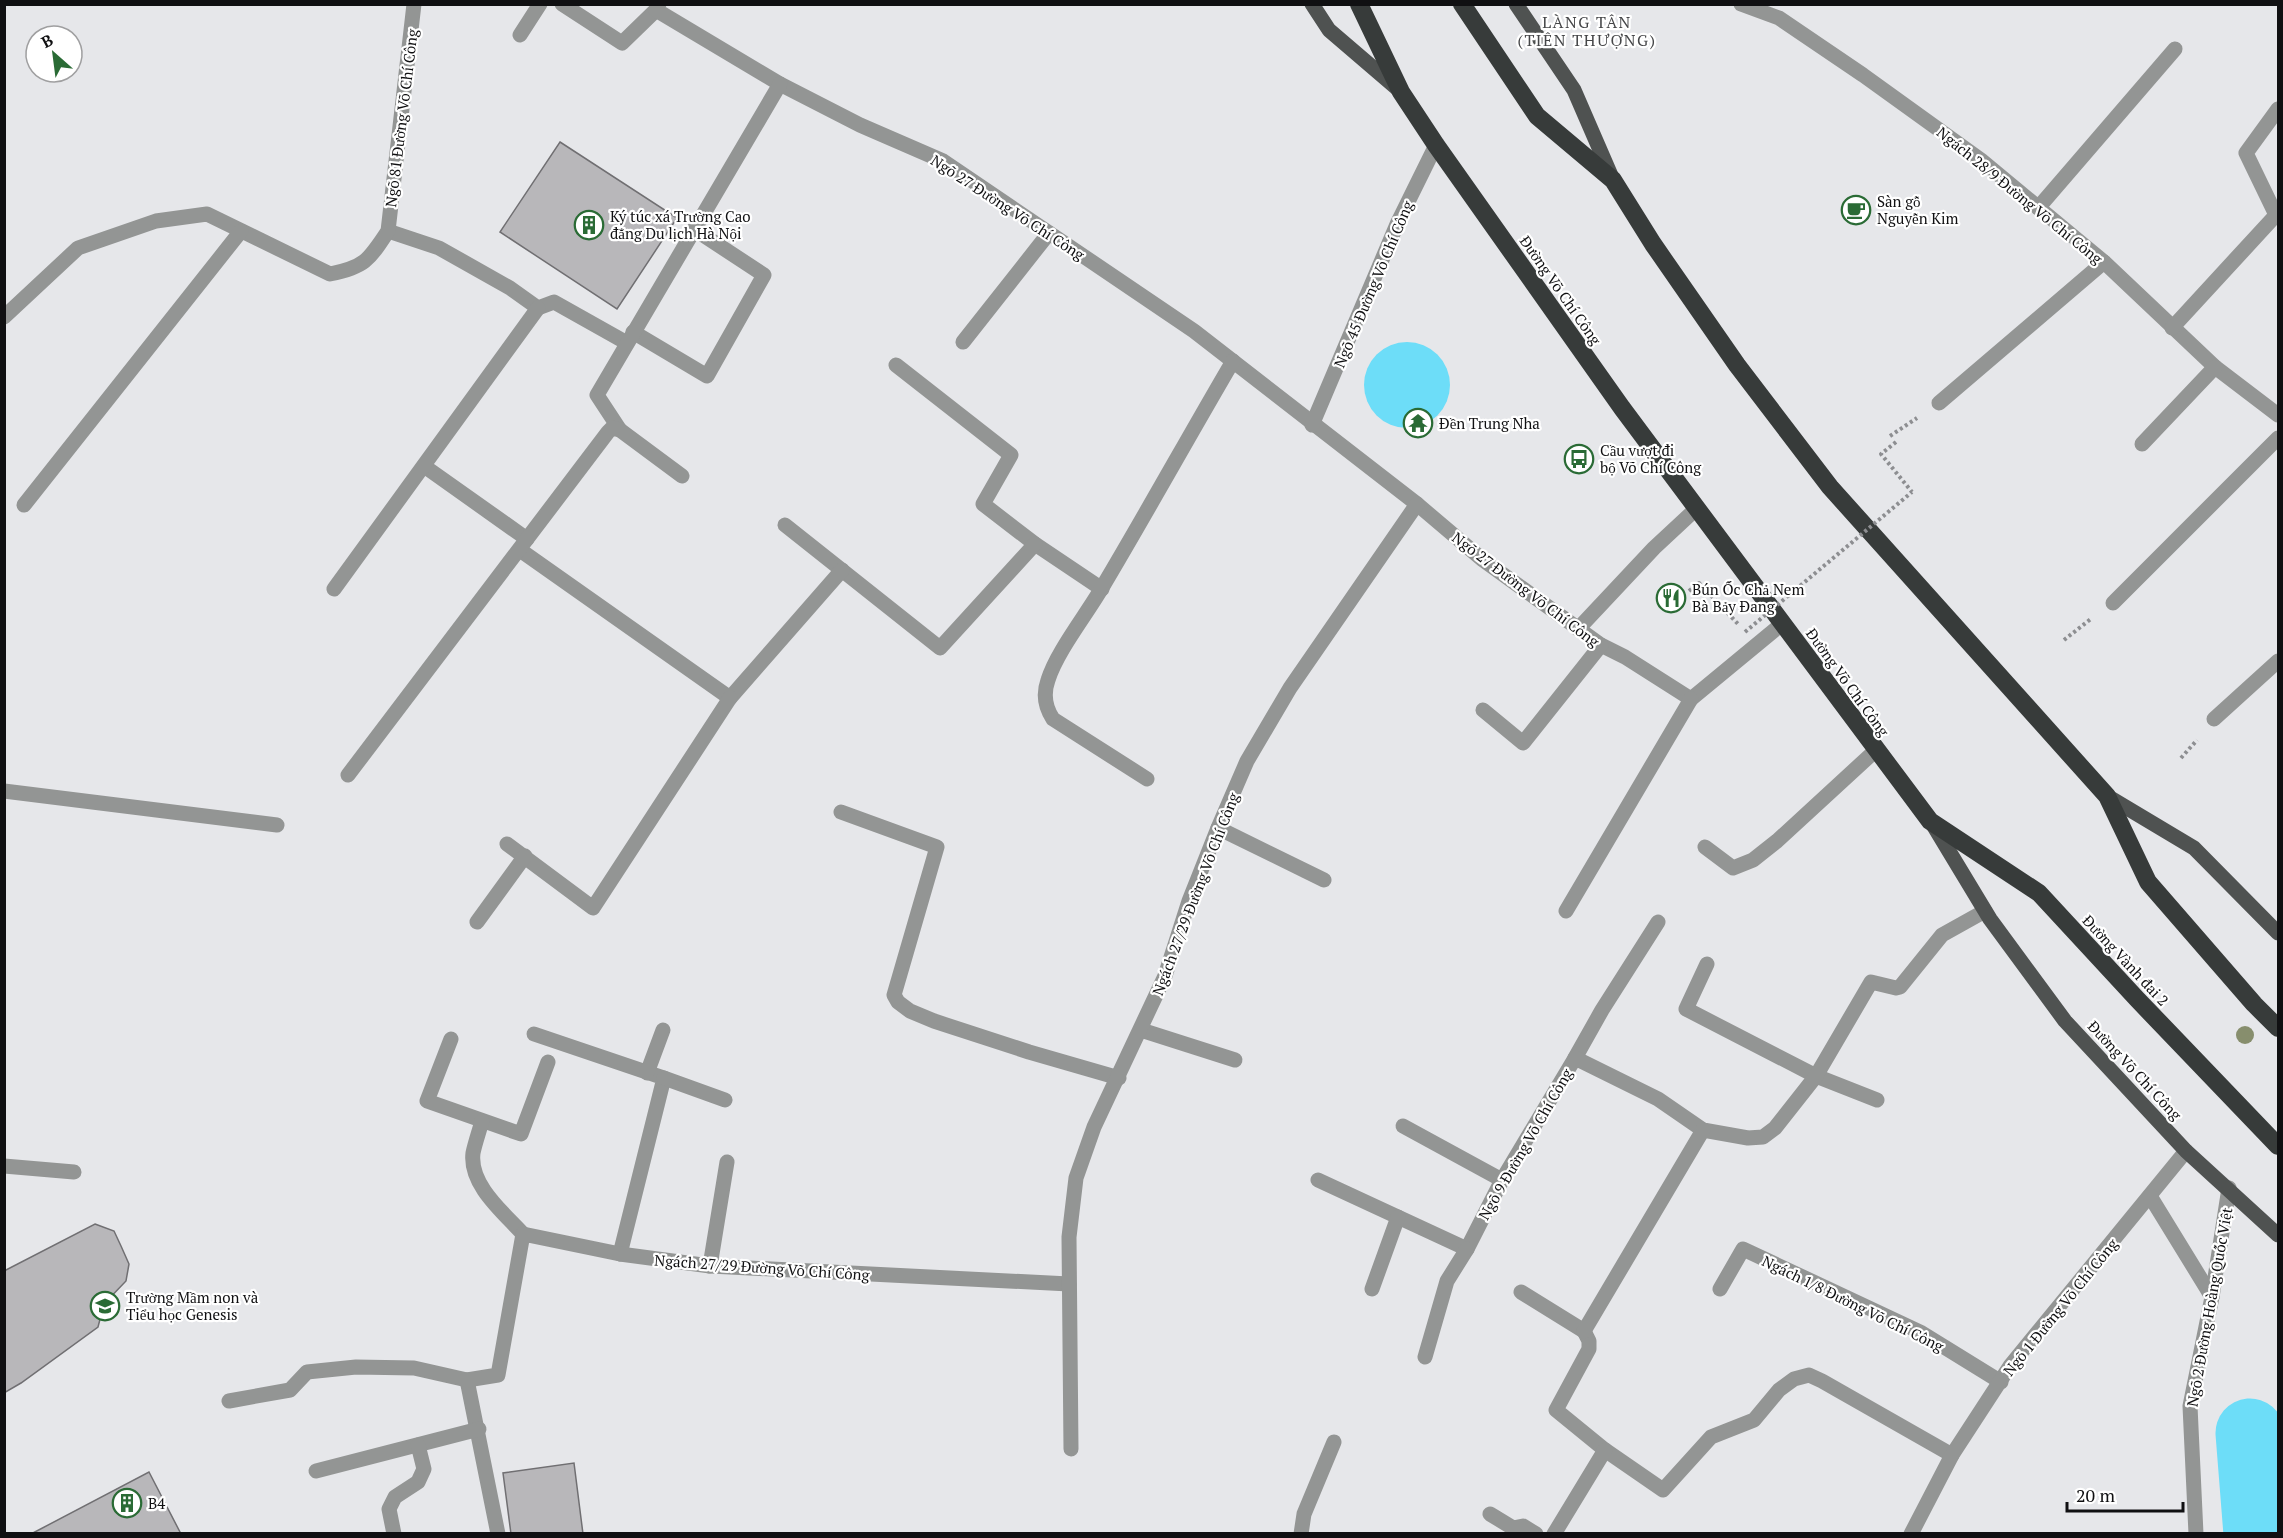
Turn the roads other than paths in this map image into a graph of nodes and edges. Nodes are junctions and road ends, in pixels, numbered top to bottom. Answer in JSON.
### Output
{"nodes":[{"id":1,"x":414,"y":4,"type":"edge"},
{"id":2,"x":540,"y":4,"type":"edge"},
{"id":3,"x":562,"y":4,"type":"edge"},
{"id":4,"x":1312,"y":4,"type":"edge"},
{"id":5,"x":1359,"y":4,"type":"edge"},
{"id":6,"x":1462,"y":4,"type":"edge"},
{"id":7,"x":1516,"y":4,"type":"edge"},
{"id":8,"x":1741,"y":4,"type":"edge"},
{"id":9,"x":658,"y":7,"type":"edge"},
{"id":10,"x":520,"y":35,"type":"dead end"},
{"id":11,"x":2175,"y":49,"type":"dead end"},
{"id":12,"x":780,"y":84,"type":"junction"},
{"id":13,"x":1401,"y":92,"type":"junction"},
{"id":14,"x":2278,"y":109,"type":"edge"},
{"id":15,"x":1436,"y":145,"type":"junction"},
{"id":16,"x":1613,"y":180,"type":"junction"},
{"id":17,"x":2038,"y":208,"type":"junction"},
{"id":18,"x":694,"y":229,"type":"junction"},
{"id":19,"x":241,"y":231,"type":"junction"},
{"id":20,"x":388,"y":231,"type":"junction"},
{"id":21,"x":1049,"y":233,"type":"junction"},
{"id":22,"x":2104,"y":262,"type":"junction"},
{"id":23,"x":538,"y":308,"type":"junction"},
{"id":24,"x":4,"y":317,"type":"edge"},
{"id":25,"x":2172,"y":328,"type":"junction"},
{"id":26,"x":630,"y":338,"type":"junction"},
{"id":27,"x":963,"y":342,"type":"dead end"},
{"id":28,"x":1233,"y":362,"type":"junction"},
{"id":29,"x":896,"y":365,"type":"dead end"},
{"id":30,"x":2215,"y":367,"type":"junction"},
{"id":31,"x":1939,"y":403,"type":"dead end"},
{"id":32,"x":2278,"y":416,"type":"edge"},
{"id":33,"x":1312,"y":425,"type":"junction"},
{"id":34,"x":620,"y":430,"type":"junction"},
{"id":35,"x":2278,"y":438,"type":"edge"},
{"id":36,"x":2142,"y":444,"type":"dead end"},
{"id":37,"x":424,"y":466,"type":"junction"},
{"id":38,"x":682,"y":476,"type":"dead end"},
{"id":39,"x":1417,"y":504,"type":"junction"},
{"id":40,"x":24,"y":506,"type":"dead end"},
{"id":41,"x":1697,"y":508,"type":"junction"},
{"id":42,"x":785,"y":525,"type":"dead end"},
{"id":43,"x":523,"y":544,"type":"junction"},
{"id":44,"x":1035,"y":544,"type":"junction"},
{"id":45,"x":842,"y":570,"type":"junction"},
{"id":46,"x":1102,"y":589,"type":"junction"},
{"id":47,"x":334,"y":590,"type":"dead end"},
{"id":48,"x":2113,"y":603,"type":"road end"},
{"id":49,"x":1783,"y":623,"type":"junction"},
{"id":50,"x":1578,"y":629,"type":"junction"},
{"id":51,"x":1601,"y":645,"type":"junction"},
{"id":52,"x":2278,"y":662,"type":"edge"},
{"id":53,"x":730,"y":698,"type":"junction"},
{"id":54,"x":1691,"y":699,"type":"junction"},
{"id":55,"x":1483,"y":710,"type":"dead end"},
{"id":56,"x":2214,"y":719,"type":"dead end"},
{"id":57,"x":1876,"y":750,"type":"junction"},
{"id":58,"x":348,"y":776,"type":"dead end"},
{"id":59,"x":1147,"y":778,"type":"dead end"},
{"id":60,"x":4,"y":791,"type":"edge"},
{"id":61,"x":2108,"y":796,"type":"junction"},
{"id":62,"x":841,"y":812,"type":"dead end"},
{"id":63,"x":1930,"y":821,"type":"junction"},
{"id":64,"x":277,"y":825,"type":"dead end"},
{"id":65,"x":1218,"y":828,"type":"junction"},
{"id":66,"x":507,"y":843,"type":"dead end"},
{"id":67,"x":1705,"y":847,"type":"dead end"},
{"id":68,"x":525,"y":856,"type":"junction"},
{"id":69,"x":1324,"y":880,"type":"dead end"},
{"id":70,"x":1985,"y":910,"type":"junction"},
{"id":71,"x":1566,"y":911,"type":"dead end"},
{"id":72,"x":477,"y":922,"type":"dead end"},
{"id":73,"x":1658,"y":922,"type":"dead end"},
{"id":74,"x":2278,"y":933,"type":"edge"},
{"id":75,"x":1707,"y":964,"type":"dead end"},
{"id":76,"x":2278,"y":1028,"type":"edge"},
{"id":77,"x":663,"y":1030,"type":"dead end"},
{"id":78,"x":1141,"y":1030,"type":"junction"},
{"id":79,"x":534,"y":1034,"type":"dead end"},
{"id":80,"x":452,"y":1039,"type":"dead end"},
{"id":81,"x":1575,"y":1059,"type":"junction"},
{"id":82,"x":1234,"y":1060,"type":"dead end"},
{"id":83,"x":548,"y":1062,"type":"dead end"},
{"id":84,"x":647,"y":1073,"type":"junction"},
{"id":85,"x":1816,"y":1076,"type":"junction"},
{"id":86,"x":664,"y":1078,"type":"junction"},
{"id":87,"x":1119,"y":1078,"type":"junction"},
{"id":88,"x":725,"y":1100,"type":"dead end"},
{"id":89,"x":1877,"y":1100,"type":"dead end"},
{"id":90,"x":482,"y":1121,"type":"junction"},
{"id":91,"x":1403,"y":1126,"type":"dead end"},
{"id":92,"x":1703,"y":1130,"type":"junction"},
{"id":93,"x":2278,"y":1146,"type":"edge"},
{"id":94,"x":2186,"y":1151,"type":"junction"},
{"id":95,"x":727,"y":1162,"type":"dead end"},
{"id":96,"x":4,"y":1166,"type":"edge"},
{"id":97,"x":74,"y":1172,"type":"dead end"},
{"id":98,"x":1318,"y":1180,"type":"dead end"},
{"id":99,"x":1502,"y":1180,"type":"junction"},
{"id":100,"x":2229,"y":1188,"type":"junction"},
{"id":101,"x":2150,"y":1196,"type":"junction"},
{"id":102,"x":1398,"y":1217,"type":"junction"},
{"id":103,"x":523,"y":1234,"type":"junction"},
{"id":104,"x":2278,"y":1235,"type":"edge"},
{"id":105,"x":1467,"y":1249,"type":"junction"},
{"id":106,"x":620,"y":1254,"type":"junction"},
{"id":107,"x":710,"y":1266,"type":"junction"},
{"id":108,"x":1069,"y":1284,"type":"junction"},
{"id":109,"x":1372,"y":1289,"type":"dead end"},
{"id":110,"x":1720,"y":1289,"type":"dead end"},
{"id":111,"x":1521,"y":1292,"type":"dead end"},
{"id":112,"x":2212,"y":1297,"type":"junction"},
{"id":113,"x":1584,"y":1331,"type":"junction"},
{"id":114,"x":1425,"y":1357,"type":"dead end"},
{"id":115,"x":467,"y":1380,"type":"junction"},
{"id":116,"x":2001,"y":1382,"type":"junction"},
{"id":117,"x":229,"y":1401,"type":"dead end"},
{"id":118,"x":479,"y":1429,"type":"junction"},
{"id":119,"x":1334,"y":1442,"type":"dead end"},
{"id":120,"x":418,"y":1445,"type":"junction"},
{"id":121,"x":1071,"y":1449,"type":"dead end"},
{"id":122,"x":1605,"y":1450,"type":"junction"},
{"id":123,"x":1952,"y":1455,"type":"junction"},
{"id":124,"x":316,"y":1471,"type":"dead end"},
{"id":125,"x":1490,"y":1514,"type":"dead end"},
{"id":126,"x":394,"y":1533,"type":"edge"},
{"id":127,"x":498,"y":1533,"type":"edge"},
{"id":128,"x":1301,"y":1533,"type":"edge"},
{"id":129,"x":1536,"y":1533,"type":"edge"},
{"id":130,"x":1554,"y":1533,"type":"edge"},
{"id":131,"x":1911,"y":1533,"type":"edge"},
{"id":132,"x":2196,"y":1533,"type":"edge"}],
"edges":[{"from":1,"to":20,"type":"street","name":"Ngõ 81 Đường Võ Chí Công"},
{"from":2,"to":10,"type":"street"},
{"from":3,"to":9,"type":"street"},
{"from":4,"to":13,"type":"main road","name":"Đường Võ Chí Công"},
{"from":5,"to":13,"type":"highway","name":"Đường Võ Chí Công"},
{"from":6,"to":16,"type":"highway"},
{"from":7,"to":16,"type":"main road"},
{"from":8,"to":17,"type":"street","name":"Ngách 28/9 Đường Võ Chí Công"},
{"from":9,"to":12,"type":"street","name":"Ngõ 27 Đường Võ Chí Công"},
{"from":11,"to":17,"type":"street"},
{"from":12,"to":18,"type":"street"},
{"from":12,"to":21,"type":"street","name":"Ngõ 27 Đường Võ Chí Công"},
{"from":13,"to":15,"type":"highway","name":"Đường Võ Chí Công"},
{"from":14,"to":25,"type":"street"},
{"from":15,"to":33,"type":"street","name":"Ngõ 45 Đường Võ Chí Công"},
{"from":15,"to":41,"type":"highway","name":"Đường Võ Chí Công"},
{"from":16,"to":61,"type":"highway"},
{"from":17,"to":22,"type":"street","name":"Ngách 28/9 Đường Võ Chí Công"},
{"from":18,"to":26,"type":"street"},
{"from":18,"to":26,"type":"street"},
{"from":19,"to":20,"type":"street"},
{"from":19,"to":24,"type":"street"},
{"from":19,"to":40,"type":"street"},
{"from":20,"to":23,"type":"street"},
{"from":21,"to":27,"type":"street"},
{"from":21,"to":28,"type":"street","name":"Ngõ 27 Đường Võ Chí Công"},
{"from":22,"to":25,"type":"street","name":"Ngách 28/9 Đường Võ Chí Công"},
{"from":22,"to":31,"type":"street"},
{"from":23,"to":26,"type":"street"},
{"from":23,"to":37,"type":"street"},
{"from":25,"to":30,"type":"street","name":"Ngách 28/9 Đường Võ Chí Công"},
{"from":26,"to":34,"type":"street"},
{"from":28,"to":33,"type":"street","name":"Ngõ 27 Đường Võ Chí Công"},
{"from":28,"to":46,"type":"street"},
{"from":29,"to":44,"type":"street"},
{"from":30,"to":32,"type":"street","name":"Ngách 28/9 Đường Võ Chí Công"},
{"from":30,"to":36,"type":"street"},
{"from":33,"to":39,"type":"street","name":"Ngõ 27 Đường Võ Chí Công"},
{"from":34,"to":38,"type":"street"},
{"from":34,"to":43,"type":"street"},
{"from":35,"to":48,"type":"street"},
{"from":37,"to":43,"type":"street"},
{"from":37,"to":47,"type":"street"},
{"from":39,"to":50,"type":"street","name":"Ngõ 27 Đường Võ Chí Công"},
{"from":39,"to":65,"type":"street","name":"Ngách 27/29 Đường Võ Chí Công"},
{"from":41,"to":49,"type":"highway","name":"Đường Võ Chí Công"},
{"from":41,"to":50,"type":"street"},
{"from":42,"to":45,"type":"street"},
{"from":43,"to":53,"type":"street"},
{"from":43,"to":58,"type":"street"},
{"from":44,"to":45,"type":"street"},
{"from":44,"to":46,"type":"street"},
{"from":45,"to":53,"type":"street"},
{"from":46,"to":59,"type":"street"},
{"from":49,"to":54,"type":"street"},
{"from":49,"to":57,"type":"highway","name":"Đường Võ Chí Công"},
{"from":50,"to":51,"type":"street","name":"Ngõ 27 Đường Võ Chí Công"},
{"from":51,"to":54,"type":"street","name":"Ngõ 27 Đường Võ Chí Công"},
{"from":51,"to":55,"type":"street"},
{"from":52,"to":56,"type":"street"},
{"from":53,"to":68,"type":"street"},
{"from":54,"to":71,"type":"street"},
{"from":57,"to":63,"type":"highway","name":"Đường Võ Chí Công"},
{"from":57,"to":67,"type":"street"},
{"from":60,"to":64,"type":"street"},
{"from":61,"to":74,"type":"main road"},
{"from":61,"to":76,"type":"highway"},
{"from":62,"to":87,"type":"street"},
{"from":63,"to":70,"type":"main road","name":"Đường Võ Chí Công"},
{"from":63,"to":93,"type":"highway","name":"Đường Vành đai 2"},
{"from":65,"to":69,"type":"street"},
{"from":65,"to":78,"type":"street","name":"Ngách 27/29 Đường Võ Chí Công"},
{"from":66,"to":68,"type":"street"},
{"from":68,"to":72,"type":"street"},
{"from":70,"to":85,"type":"street","name":"Ngõ 9 Đường Võ Chí Công"},
{"from":70,"to":94,"type":"main road","name":"Đường Võ Chí Công"},
{"from":73,"to":81,"type":"street"},
{"from":75,"to":85,"type":"street"},
{"from":77,"to":84,"type":"street"},
{"from":78,"to":82,"type":"street"},
{"from":78,"to":87,"type":"street","name":"Ngách 27/29 Đường Võ Chí Công"},
{"from":79,"to":84,"type":"street"},
{"from":80,"to":90,"type":"street"},
{"from":81,"to":92,"type":"street","name":"Ngõ 9 Đường Võ Chí Công"},
{"from":81,"to":99,"type":"street","name":"Ngõ 9 Đường Võ Chí Công"},
{"from":83,"to":90,"type":"street"},
{"from":84,"to":86,"type":"street"},
{"from":85,"to":89,"type":"street"},
{"from":85,"to":92,"type":"street","name":"Ngõ 9 Đường Võ Chí Công"},
{"from":86,"to":88,"type":"street"},
{"from":86,"to":106,"type":"street"},
{"from":87,"to":108,"type":"street","name":"Ngách 27/29 Đường Võ Chí Công"},
{"from":90,"to":103,"type":"street"},
{"from":91,"to":99,"type":"street"},
{"from":92,"to":113,"type":"street"},
{"from":94,"to":100,"type":"main road","name":"Đường Võ Chí Công"},
{"from":94,"to":101,"type":"street","name":"Ngõ 1 Đường Võ Chí Công"},
{"from":95,"to":107,"type":"street"},
{"from":96,"to":97,"type":"street"},
{"from":98,"to":102,"type":"street"},
{"from":99,"to":105,"type":"street","name":"Ngõ 9 Đường Võ Chí Công"},
{"from":100,"to":104,"type":"main road","name":"Đường Võ Chí Công"},
{"from":100,"to":112,"type":"street","name":"Ngõ 2 Đường Hoàng Quốc Việt"},
{"from":101,"to":112,"type":"street"},
{"from":101,"to":116,"type":"street","name":"Ngõ 1 Đường Võ Chí Công"},
{"from":102,"to":105,"type":"street"},
{"from":102,"to":109,"type":"street"},
{"from":103,"to":106,"type":"street","name":"Ngách 27/29 Đường Võ Chí Công"},
{"from":103,"to":115,"type":"street"},
{"from":105,"to":114,"type":"street","name":"Ngõ 9 Đường Võ Chí Công"},
{"from":106,"to":107,"type":"street","name":"Ngách 27/29 Đường Võ Chí Công"},
{"from":107,"to":108,"type":"street","name":"Ngách 27/29 Đường Võ Chí Công"},
{"from":108,"to":121,"type":"street","name":"Ngách 27/29 Đường Võ Chí Công"},
{"from":110,"to":116,"type":"street","name":"Ngách 1/8 Đường Võ Chí Công"},
{"from":111,"to":113,"type":"street"},
{"from":112,"to":132,"type":"street","name":"Ngõ 2 Đường Hoàng Quốc Việt"},
{"from":113,"to":122,"type":"street"},
{"from":115,"to":117,"type":"street"},
{"from":115,"to":118,"type":"street"},
{"from":116,"to":123,"type":"street","name":"Ngõ 1 Đường Võ Chí Công"},
{"from":118,"to":120,"type":"street"},
{"from":118,"to":127,"type":"street"},
{"from":119,"to":128,"type":"street"},
{"from":120,"to":124,"type":"street"},
{"from":120,"to":126,"type":"street"},
{"from":122,"to":123,"type":"street"},
{"from":122,"to":130,"type":"street"},
{"from":123,"to":131,"type":"street","name":"Ngõ 1 Đường Võ Chí Công"},
{"from":125,"to":129,"type":"street"}]}
